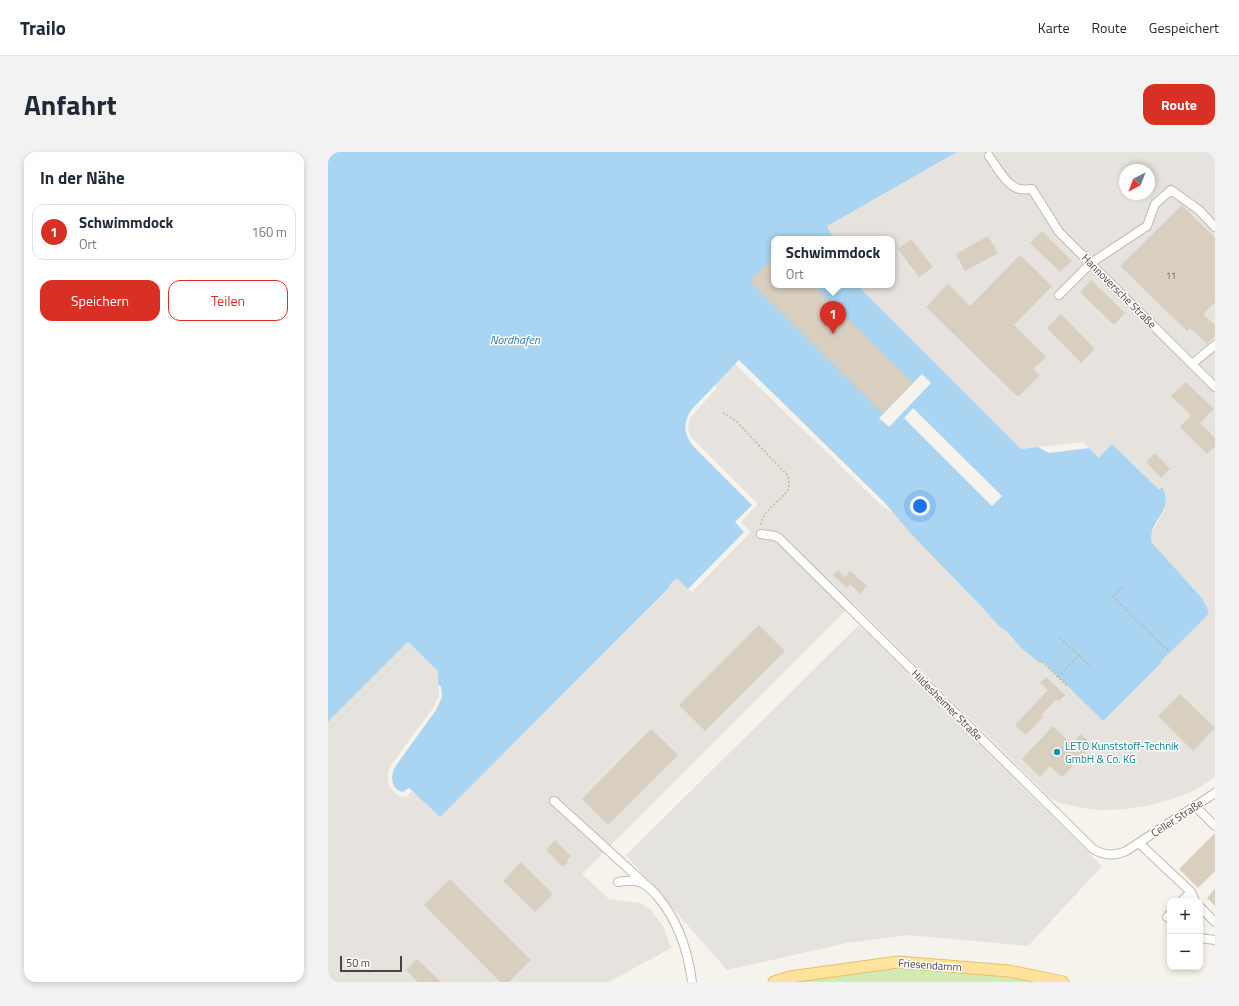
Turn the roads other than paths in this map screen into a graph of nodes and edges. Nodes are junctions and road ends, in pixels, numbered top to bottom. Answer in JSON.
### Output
{"nodes":[{"id":1,"x":989,"y":156,"type":"dead end"},
{"id":2,"x":1215,"y":227,"type":"edge"},
{"id":3,"x":1091,"y":264,"type":"junction"},
{"id":4,"x":1059,"y":295,"type":"dead end"},
{"id":5,"x":1215,"y":344,"type":"edge"},
{"id":6,"x":1192,"y":364,"type":"junction"},
{"id":7,"x":1215,"y":386,"type":"edge"},
{"id":8,"x":761,"y":534,"type":"road end"},
{"id":9,"x":1215,"y":793,"type":"edge"},
{"id":10,"x":554,"y":801,"type":"dead end"},
{"id":11,"x":1195,"y":806,"type":"junction"},
{"id":12,"x":1215,"y":826,"type":"edge"},
{"id":13,"x":1139,"y":843,"type":"junction"},
{"id":14,"x":618,"y":882,"type":"dead end"},
{"id":15,"x":646,"y":886,"type":"junction"},
{"id":16,"x":1191,"y":892,"type":"junction"},
{"id":17,"x":1185,"y":898,"type":"edge"},
{"id":18,"x":1194,"y":898,"type":"edge"},
{"id":19,"x":1203,"y":910,"type":"edge"},
{"id":20,"x":1215,"y":922,"type":"edge"},
{"id":21,"x":1203,"y":938,"type":"edge"},
{"id":22,"x":1215,"y":940,"type":"edge"},
{"id":23,"x":694,"y":981,"type":"edge"},
{"id":24,"x":774,"y":982,"type":"edge"},
{"id":25,"x":1063,"y":982,"type":"edge"}],
"edges":[{"from":1,"to":3,"type":"street","name":"Hannoversche Straße"},
{"from":2,"to":3,"type":"street"},
{"from":3,"to":4,"type":"street"},
{"from":3,"to":6,"type":"street","name":"Hannoversche Straße"},
{"from":5,"to":6,"type":"street"},
{"from":6,"to":7,"type":"street","name":"Hannoversche Straße"},
{"from":8,"to":13,"type":"street","name":"Hildesheimer Straße"},
{"from":9,"to":11,"type":"street","name":"Celler Straße"},
{"from":10,"to":15,"type":"street"},
{"from":11,"to":12,"type":"street"},
{"from":11,"to":13,"type":"street","name":"Celler Straße"},
{"from":13,"to":16,"type":"street"},
{"from":14,"to":15,"type":"street"},
{"from":15,"to":23,"type":"street"},
{"from":16,"to":17,"type":"street"},
{"from":16,"to":18,"type":"street"},
{"from":19,"to":20,"type":"street"},
{"from":21,"to":22,"type":"street"},
{"from":24,"to":25,"type":"main road","name":"Friesendamm"}]}
